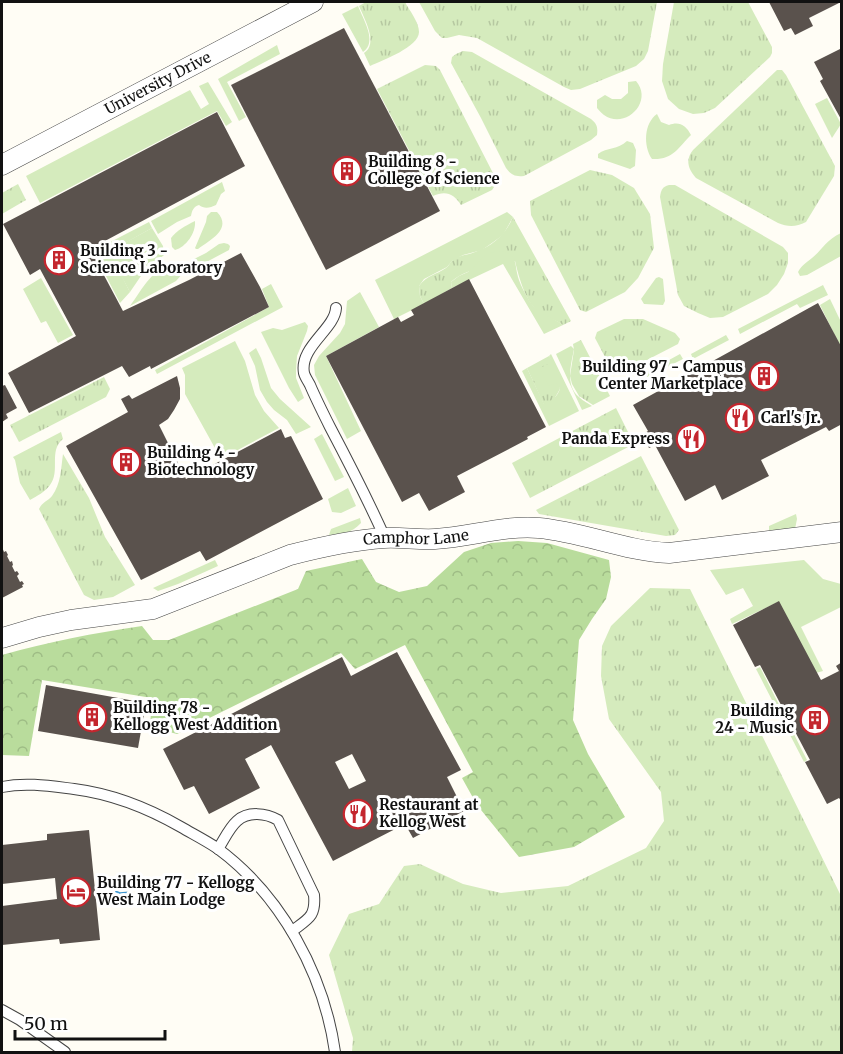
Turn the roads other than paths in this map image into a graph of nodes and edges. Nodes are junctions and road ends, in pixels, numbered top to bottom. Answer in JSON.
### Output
{"nodes":[{"id":1,"x":313,"y":2,"type":"edge"},
{"id":2,"x":2,"y":165,"type":"edge"},
{"id":3,"x":336,"y":308,"type":"dead end"},
{"id":4,"x":842,"y":532,"type":"edge"},
{"id":5,"x":386,"y":538,"type":"junction"},
{"id":6,"x":2,"y":638,"type":"edge"},
{"id":7,"x":2,"y":787,"type":"edge"},
{"id":8,"x":218,"y":849,"type":"junction"},
{"id":9,"x":292,"y":931,"type":"junction"},
{"id":10,"x":2,"y":1010,"type":"edge"},
{"id":11,"x":65,"y":1053,"type":"edge"},
{"id":12,"x":335,"y":1053,"type":"edge"}],
"edges":[{"from":1,"to":2,"type":"street","name":"University Drive"},
{"from":3,"to":5,"type":"lane"},
{"from":4,"to":5,"type":"street","name":"Camphor Lane"},
{"from":5,"to":6,"type":"street","name":"Camphor Lane"},
{"from":7,"to":8,"type":"lane"},
{"from":8,"to":9,"type":"lane"},
{"from":8,"to":9,"type":"lane"},
{"from":9,"to":12,"type":"lane"},
{"from":10,"to":11,"type":"lane"}]}
